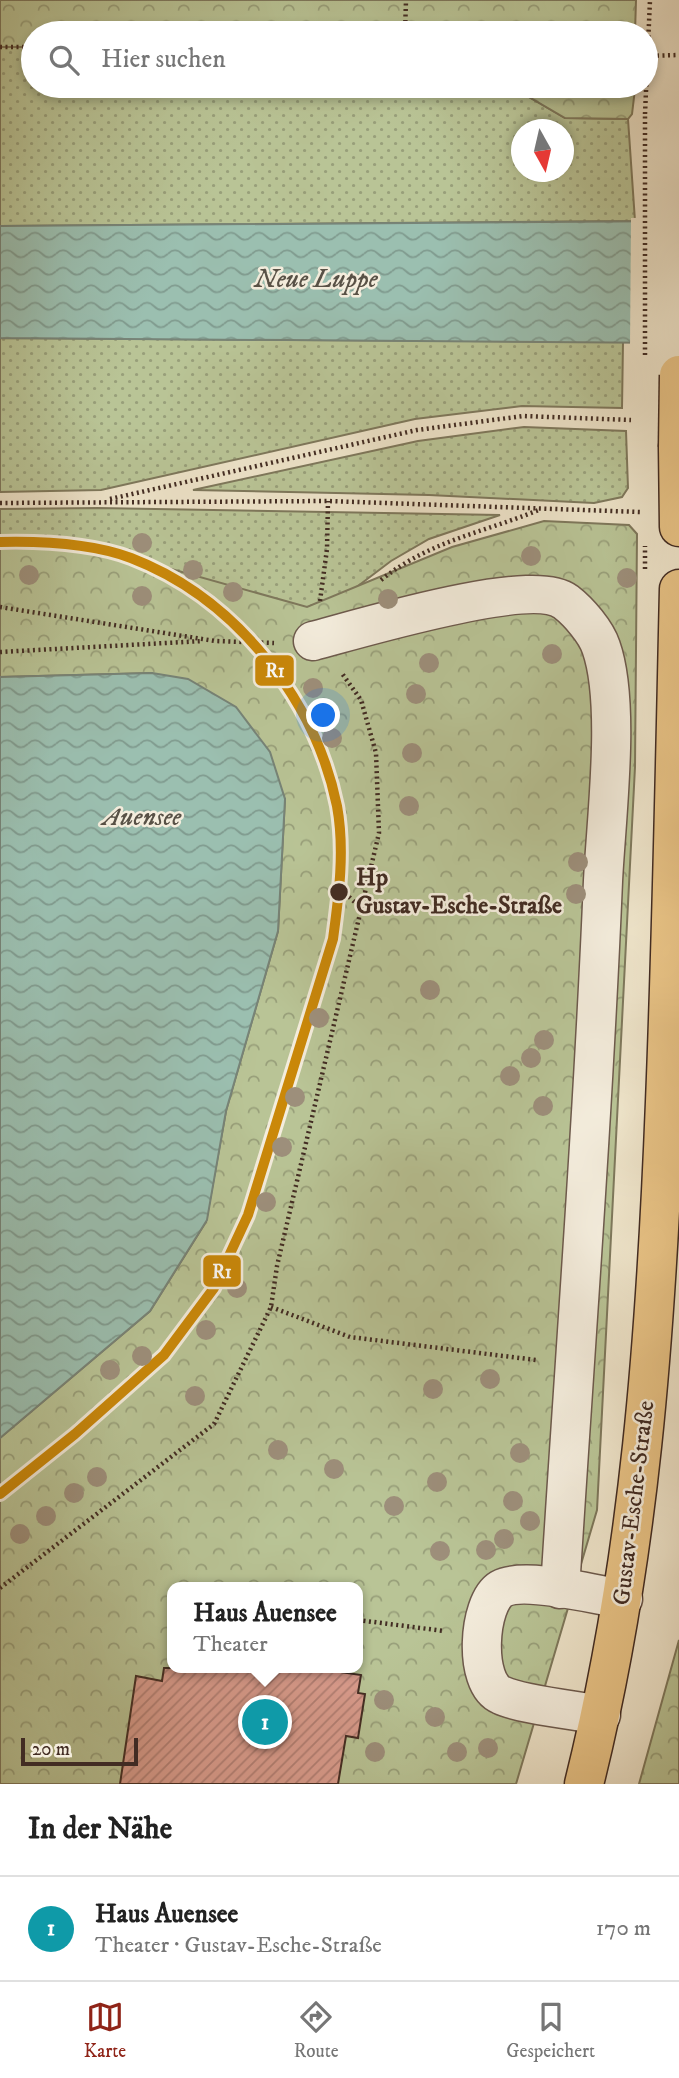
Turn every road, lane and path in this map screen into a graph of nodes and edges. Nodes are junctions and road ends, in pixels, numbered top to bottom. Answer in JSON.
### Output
{"nodes":[{"id":1,"x":407,"y":0,"type":"edge"},
{"id":2,"x":650,"y":0,"type":"edge"},
{"id":3,"x":406,"y":21,"type":"edge"},
{"id":4,"x":650,"y":21,"type":"edge"},
{"id":5,"x":0,"y":47,"type":"edge"},
{"id":6,"x":21,"y":47,"type":"edge"},
{"id":7,"x":679,"y":55,"type":"edge"},
{"id":8,"x":658,"y":56,"type":"edge"},
{"id":9,"x":646,"y":98,"type":"edge"},
{"id":10,"x":662,"y":369,"type":"edge"},
{"id":11,"x":632,"y":420,"type":"dead end"},
{"id":12,"x":678,"y":447,"type":"edge"},
{"id":13,"x":103,"y":501,"type":"junction"},
{"id":14,"x":328,"y":501,"type":"junction"},
{"id":15,"x":0,"y":503,"type":"edge"},
{"id":16,"x":543,"y":508,"type":"junction"},
{"id":17,"x":611,"y":512,"type":"dead end"},
{"id":18,"x":679,"y":527,"type":"edge"},
{"id":19,"x":327,"y":549,"type":"dead end"},
{"id":20,"x":380,"y":581,"type":"dead end"},
{"id":21,"x":679,"y":589,"type":"edge"},
{"id":22,"x":0,"y":607,"type":"edge"},
{"id":23,"x":215,"y":641,"type":"junction"},
{"id":24,"x":313,"y":641,"type":"joint"},
{"id":25,"x":270,"y":643,"type":"dead end"},
{"id":26,"x":0,"y":652,"type":"edge"},
{"id":27,"x":345,"y":893,"type":"dead end"},
{"id":28,"x":363,"y":909,"type":"junction"},
{"id":29,"x":271,"y":1307,"type":"junction"},
{"id":30,"x":575,"y":1364,"type":"junction"},
{"id":31,"x":0,"y":1588,"type":"edge"},
{"id":32,"x":560,"y":1589,"type":"junction"},
{"id":33,"x":623,"y":1599,"type":"junction"},
{"id":34,"x":363,"y":1621,"type":"edge"},
{"id":35,"x":484,"y":1635,"type":"junction"},
{"id":36,"x":601,"y":1715,"type":"junction"},
{"id":37,"x":584,"y":1784,"type":"edge"}],
"edges":[{"from":1,"to":3,"type":"path"},
{"from":2,"to":4,"type":"path"},
{"from":5,"to":6,"type":"path"},
{"from":7,"to":8,"type":"path"},
{"from":9,"to":10,"type":"path","bridge":true},
{"from":10,"to":12,"type":"main road","bridge":true},
{"from":11,"to":13,"type":"path"},
{"from":12,"to":18,"type":"main road"},
{"from":13,"to":14,"type":"path"},
{"from":13,"to":15,"type":"path"},
{"from":14,"to":16,"type":"path"},
{"from":14,"to":19,"type":"path"},
{"from":16,"to":17,"type":"path"},
{"from":16,"to":20,"type":"path"},
{"from":21,"to":33,"type":"main road","name":"Gustav-Esche-Straße"},
{"from":22,"to":23,"type":"path"},
{"from":23,"to":25,"type":"path"},
{"from":23,"to":26,"type":"path"},
{"from":24,"to":28,"type":"path"},
{"from":24,"to":30,"type":"lane"},
{"from":27,"to":28,"type":"path"},
{"from":28,"to":29,"type":"path"},
{"from":29,"to":30,"type":"path"},
{"from":29,"to":31,"type":"path"},
{"from":30,"to":32,"type":"lane"},
{"from":32,"to":33,"type":"lane"},
{"from":32,"to":35,"type":"lane"},
{"from":33,"to":36,"type":"main road","name":"Gustav-Esche-Straße"},
{"from":34,"to":35,"type":"path"},
{"from":35,"to":36,"type":"lane"},
{"from":36,"to":37,"type":"main road","name":"Gustav-Esche-Straße"}]}
